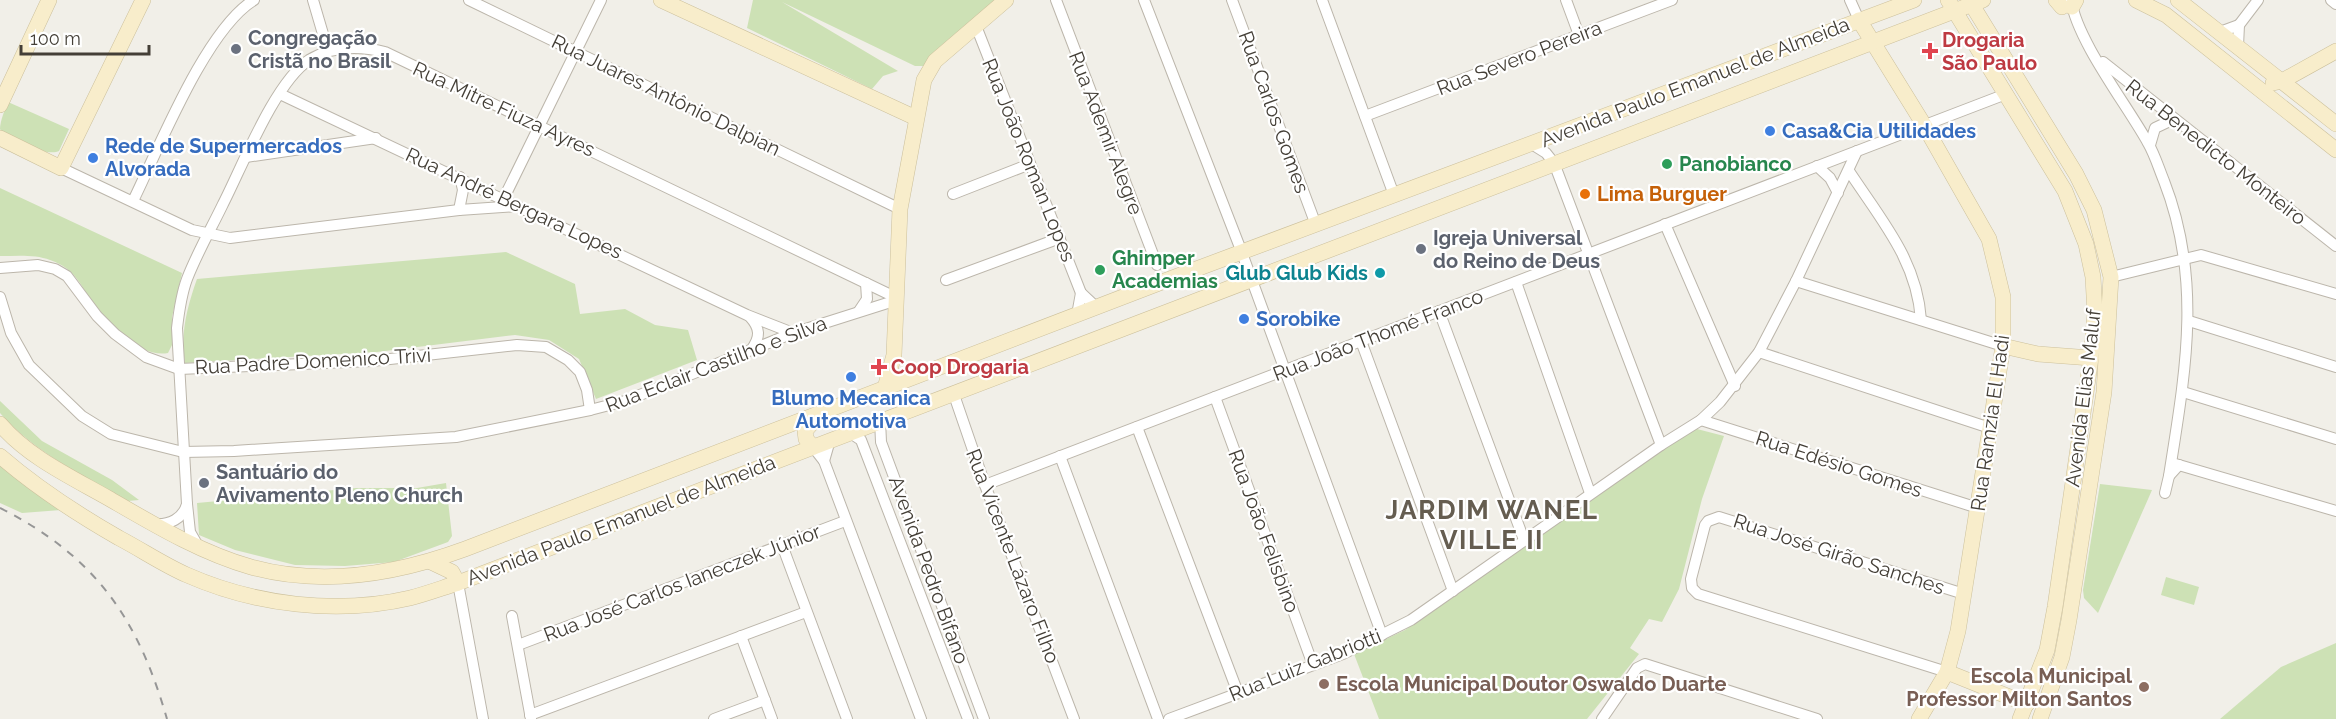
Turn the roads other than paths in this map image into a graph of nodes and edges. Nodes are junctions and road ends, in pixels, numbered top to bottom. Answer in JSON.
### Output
{"nodes":[{"id":1,"x":49,"y":0,"type":"edge"},
{"id":2,"x":143,"y":0,"type":"edge"},
{"id":3,"x":254,"y":0,"type":"edge"},
{"id":4,"x":313,"y":0,"type":"edge"},
{"id":5,"x":469,"y":0,"type":"edge"},
{"id":6,"x":601,"y":0,"type":"edge"},
{"id":7,"x":661,"y":0,"type":"edge"},
{"id":8,"x":1006,"y":0,"type":"edge"},
{"id":9,"x":1056,"y":0,"type":"edge"},
{"id":10,"x":1144,"y":0,"type":"edge"},
{"id":11,"x":1232,"y":0,"type":"edge"},
{"id":12,"x":1322,"y":0,"type":"edge"},
{"id":13,"x":1566,"y":0,"type":"edge"},
{"id":14,"x":1672,"y":0,"type":"edge"},
{"id":15,"x":1850,"y":0,"type":"edge"},
{"id":16,"x":1914,"y":0,"type":"edge"},
{"id":17,"x":2136,"y":0,"type":"edge"},
{"id":18,"x":2178,"y":0,"type":"edge"},
{"id":19,"x":2258,"y":0,"type":"edge"},
{"id":20,"x":2331,"y":0,"type":"edge"},
{"id":21,"x":1975,"y":2,"type":"edge"},
{"id":22,"x":2066,"y":2,"type":"edge"},
{"id":23,"x":2336,"y":4,"type":"edge"},
{"id":24,"x":1952,"y":6,"type":"edge"},
{"id":25,"x":1860,"y":20,"type":"junction"},
{"id":26,"x":2239,"y":25,"type":"junction"},
{"id":27,"x":976,"y":26,"type":"junction"},
{"id":28,"x":2220,"y":32,"type":"junction"},
{"id":29,"x":1579,"y":35,"type":"junction"},
{"id":30,"x":1873,"y":42,"type":"junction"},
{"id":31,"x":2238,"y":46,"type":"junction"},
{"id":32,"x":328,"y":51,"type":"junction"},
{"id":33,"x":574,"y":51,"type":"junction"},
{"id":34,"x":2336,"y":51,"type":"edge"},
{"id":35,"x":2096,"y":57,"type":"junction"},
{"id":36,"x":2227,"y":63,"type":"junction"},
{"id":37,"x":2308,"y":67,"type":"junction"},
{"id":38,"x":924,"y":80,"type":"junction"},
{"id":39,"x":2282,"y":81,"type":"junction"},
{"id":40,"x":280,"y":93,"type":"junction"},
{"id":41,"x":2006,"y":93,"type":"junction"},
{"id":42,"x":3,"y":94,"type":"edge"},
{"id":43,"x":2309,"y":103,"type":"junction"},
{"id":44,"x":0,"y":105,"type":"edge"},
{"id":45,"x":889,"y":107,"type":"junction"},
{"id":46,"x":1365,"y":116,"type":"junction"},
{"id":47,"x":916,"y":118,"type":"junction"},
{"id":48,"x":2174,"y":119,"type":"junction"},
{"id":49,"x":2336,"y":124,"type":"edge"},
{"id":50,"x":1924,"y":125,"type":"junction"},
{"id":51,"x":540,"y":126,"type":"junction"},
{"id":52,"x":0,"y":138,"type":"edge"},
{"id":53,"x":255,"y":138,"type":"junction"},
{"id":54,"x":376,"y":138,"type":"junction"},
{"id":55,"x":1530,"y":144,"type":"junction"},
{"id":56,"x":2150,"y":146,"type":"junction"},
{"id":57,"x":2336,"y":150,"type":"edge"},
{"id":58,"x":1857,"y":151,"type":"junction"},
{"id":59,"x":280,"y":152,"type":"junction"},
{"id":60,"x":246,"y":157,"type":"junction"},
{"id":61,"x":1554,"y":163,"type":"junction"},
{"id":62,"x":1030,"y":164,"type":"junction"},
{"id":63,"x":1817,"y":166,"type":"junction"},
{"id":64,"x":61,"y":168,"type":"junction"},
{"id":65,"x":1849,"y":171,"type":"junction"},
{"id":66,"x":460,"y":177,"type":"junction"},
{"id":67,"x":904,"y":182,"type":"junction"},
{"id":68,"x":862,"y":189,"type":"junction"},
{"id":69,"x":1838,"y":193,"type":"junction"},
{"id":70,"x":953,"y":194,"type":"dead end"},
{"id":71,"x":1394,"y":195,"type":"junction"},
{"id":72,"x":886,"y":196,"type":"junction"},
{"id":73,"x":505,"y":198,"type":"junction"},
{"id":74,"x":133,"y":201,"type":"junction"},
{"id":75,"x":901,"y":204,"type":"junction"},
{"id":76,"x":522,"y":206,"type":"junction"},
{"id":77,"x":489,"y":207,"type":"junction"},
{"id":78,"x":459,"y":210,"type":"junction"},
{"id":79,"x":1665,"y":224,"type":"junction"},
{"id":80,"x":1316,"y":225,"type":"junction"},
{"id":81,"x":208,"y":235,"type":"junction"},
{"id":82,"x":1060,"y":238,"type":"junction"},
{"id":83,"x":2336,"y":245,"type":"edge"},
{"id":84,"x":1242,"y":252,"type":"junction"},
{"id":85,"x":1588,"y":254,"type":"junction"},
{"id":86,"x":2185,"y":258,"type":"junction"},
{"id":87,"x":1157,"y":266,"type":"junction"},
{"id":88,"x":0,"y":268,"type":"edge"},
{"id":89,"x":898,"y":268,"type":"junction"},
{"id":90,"x":1175,"y":277,"type":"junction"},
{"id":91,"x":2111,"y":278,"type":"junction"},
{"id":92,"x":1251,"y":279,"type":"junction"},
{"id":93,"x":946,"y":280,"type":"dead end"},
{"id":94,"x":1796,"y":281,"type":"junction"},
{"id":95,"x":1515,"y":282,"type":"junction"},
{"id":96,"x":866,"y":283,"type":"junction"},
{"id":97,"x":1156,"y":285,"type":"junction"},
{"id":98,"x":1081,"y":293,"type":"junction"},
{"id":99,"x":2336,"y":294,"type":"edge"},
{"id":100,"x":0,"y":297,"type":"edge"},
{"id":101,"x":897,"y":299,"type":"junction"},
{"id":102,"x":1097,"y":308,"type":"junction"},
{"id":103,"x":859,"y":311,"type":"junction"},
{"id":104,"x":1439,"y":311,"type":"junction"},
{"id":105,"x":747,"y":315,"type":"junction"},
{"id":106,"x":1077,"y":315,"type":"junction"},
{"id":107,"x":1921,"y":320,"type":"junction"},
{"id":108,"x":2190,"y":321,"type":"junction"},
{"id":109,"x":896,"y":325,"type":"junction"},
{"id":110,"x":776,"y":326,"type":"junction"},
{"id":111,"x":758,"y":327,"type":"junction"},
{"id":112,"x":794,"y":333,"type":"junction"},
{"id":113,"x":773,"y":341,"type":"junction"},
{"id":114,"x":1361,"y":341,"type":"junction"},
{"id":115,"x":2003,"y":346,"type":"junction"},
{"id":116,"x":751,"y":350,"type":"junction"},
{"id":117,"x":1759,"y":352,"type":"junction"},
{"id":118,"x":894,"y":355,"type":"junction"},
{"id":119,"x":2091,"y":358,"type":"junction"},
{"id":120,"x":2336,"y":367,"type":"edge"},
{"id":121,"x":179,"y":369,"type":"junction"},
{"id":122,"x":1285,"y":370,"type":"junction"},
{"id":123,"x":916,"y":376,"type":"junction"},
{"id":124,"x":1735,"y":386,"type":"junction"},
{"id":125,"x":885,"y":388,"type":"junction"},
{"id":126,"x":953,"y":392,"type":"junction"},
{"id":127,"x":2183,"y":392,"type":"junction"},
{"id":128,"x":868,"y":395,"type":"junction"},
{"id":129,"x":1215,"y":397,"type":"junction"},
{"id":130,"x":590,"y":410,"type":"junction"},
{"id":131,"x":880,"y":420,"type":"junction"},
{"id":132,"x":1701,"y":420,"type":"junction"},
{"id":133,"x":0,"y":424,"type":"edge"},
{"id":134,"x":2090,"y":426,"type":"junction"},
{"id":135,"x":1137,"y":427,"type":"junction"},
{"id":136,"x":1990,"y":428,"type":"junction"},
{"id":137,"x":849,"y":432,"type":"junction"},
{"id":138,"x":2336,"y":439,"type":"edge"},
{"id":139,"x":830,"y":440,"type":"junction"},
{"id":140,"x":1661,"y":446,"type":"junction"},
{"id":141,"x":813,"y":447,"type":"junction"},
{"id":142,"x":183,"y":452,"type":"junction"},
{"id":143,"x":0,"y":456,"type":"edge"},
{"id":144,"x":1060,"y":456,"type":"junction"},
{"id":145,"x":824,"y":461,"type":"junction"},
{"id":146,"x":2175,"y":464,"type":"junction"},
{"id":147,"x":985,"y":485,"type":"junction"},
{"id":148,"x":1590,"y":493,"type":"junction"},
{"id":149,"x":2165,"y":493,"type":"dead end"},
{"id":150,"x":901,"y":496,"type":"junction"},
{"id":151,"x":886,"y":502,"type":"junction"},
{"id":152,"x":187,"y":504,"type":"junction"},
{"id":153,"x":1978,"y":508,"type":"junction"},
{"id":154,"x":2336,"y":512,"type":"edge"},
{"id":155,"x":845,"y":521,"type":"junction"},
{"id":156,"x":154,"y":524,"type":"junction"},
{"id":157,"x":1524,"y":540,"type":"junction"},
{"id":158,"x":198,"y":546,"type":"junction"},
{"id":159,"x":782,"y":546,"type":"junction"},
{"id":160,"x":431,"y":562,"type":"junction"},
{"id":161,"x":458,"y":583,"type":"junction"},
{"id":162,"x":1453,"y":591,"type":"junction"},
{"id":163,"x":1964,"y":594,"type":"junction"},
{"id":164,"x":806,"y":612,"type":"junction"},
{"id":165,"x":512,"y":616,"type":"dead end"},
{"id":166,"x":1382,"y":635,"type":"junction"},
{"id":167,"x":741,"y":636,"type":"junction"},
{"id":168,"x":518,"y":645,"type":"junction"},
{"id":169,"x":1313,"y":665,"type":"junction"},
{"id":170,"x":1947,"y":672,"type":"junction"},
{"id":171,"x":1238,"y":693,"type":"junction"},
{"id":172,"x":765,"y":700,"type":"junction"},
{"id":173,"x":2027,"y":704,"type":"junction"},
{"id":174,"x":530,"y":717,"type":"edge"},
{"id":175,"x":483,"y":719,"type":"edge"},
{"id":176,"x":714,"y":719,"type":"edge"},
{"id":177,"x":772,"y":719,"type":"edge"},
{"id":178,"x":847,"y":719,"type":"edge"},
{"id":179,"x":921,"y":719,"type":"edge"},
{"id":180,"x":968,"y":719,"type":"edge"},
{"id":181,"x":984,"y":719,"type":"edge"},
{"id":182,"x":1074,"y":719,"type":"edge"},
{"id":183,"x":1158,"y":719,"type":"edge"},
{"id":184,"x":1169,"y":719,"type":"edge"},
{"id":185,"x":1602,"y":719,"type":"edge"},
{"id":186,"x":1817,"y":719,"type":"edge"},
{"id":187,"x":1919,"y":719,"type":"edge"},
{"id":188,"x":2020,"y":719,"type":"edge"},
{"id":189,"x":2040,"y":719,"type":"edge"}],
"edges":[{"from":1,"to":42,"type":"main road"},
{"from":2,"to":64,"type":"main road"},
{"from":3,"to":74,"type":"street"},
{"from":4,"to":32,"type":"street"},
{"from":5,"to":33,"type":"street","name":"Rua Juares Antônio Dalpian"},
{"from":6,"to":33,"type":"street"},
{"from":7,"to":45,"type":"main road"},
{"from":8,"to":27,"type":"main road"},
{"from":9,"to":87,"type":"street","name":"Rua Ademir Alegre"},
{"from":10,"to":84,"type":"street"},
{"from":11,"to":80,"type":"street","name":"Rua Carlos Gomes"},
{"from":12,"to":46,"type":"street"},
{"from":13,"to":29,"type":"street"},
{"from":14,"to":29,"type":"street","name":"Rua Severo Pereira"},
{"from":15,"to":25,"type":"street"},
{"from":16,"to":25,"type":"main road","name":"Avenida Paulo Emanuel de Almeida"},
{"from":17,"to":36,"type":"main road"},
{"from":18,"to":28,"type":"main road"},
{"from":19,"to":26,"type":"street"},
{"from":20,"to":23,"type":"street"},
{"from":21,"to":24,"type":"main road","name":"Avenida Paulo Emanuel de Almeida"},
{"from":21,"to":91,"type":"main road","name":"Avenida Elias Maluf"},
{"from":22,"to":35,"type":"street"},
{"from":24,"to":30,"type":"main road","name":"Avenida Paulo Emanuel de Almeida"},
{"from":24,"to":41,"type":"main road","name":"Avenida Elias Maluf"},
{"from":25,"to":30,"type":"main road","name":"Avenida Paulo Emanuel de Almeida"},
{"from":25,"to":55,"type":"main road","name":"Avenida Paulo Emanuel de Almeida"},
{"from":26,"to":28,"type":"street"},
{"from":26,"to":31,"type":"street"},
{"from":27,"to":38,"type":"main road"},
{"from":27,"to":62,"type":"street","name":"Rua João Roman Lopes"},
{"from":28,"to":31,"type":"main road"},
{"from":29,"to":46,"type":"street","name":"Rua Severo Pereira"},
{"from":30,"to":50,"type":"main road","name":"Rua Ramzia El Hadi"},
{"from":30,"to":61,"type":"main road","name":"Avenida Paulo Emanuel de Almeida"},
{"from":31,"to":39,"type":"main road"},
{"from":32,"to":40,"type":"street","name":"Rua Mitre Fiuza Ayres"},
{"from":32,"to":51,"type":"street","name":"Rua Mitre Fiuza Ayres"},
{"from":33,"to":51,"type":"street"},
{"from":33,"to":68,"type":"street","name":"Rua Juares Antônio Dalpian"},
{"from":34,"to":37,"type":"main road"},
{"from":35,"to":48,"type":"street","name":"Rua Benedicto Monteiro"},
{"from":35,"to":56,"type":"street"},
{"from":36,"to":39,"type":"main road"},
{"from":36,"to":57,"type":"main road"},
{"from":37,"to":39,"type":"main road"},
{"from":37,"to":43,"type":"main road"},
{"from":38,"to":45,"type":"main road"},
{"from":38,"to":47,"type":"main road"},
{"from":39,"to":43,"type":"main road"},
{"from":40,"to":53,"type":"street","name":"Rua Mitre Fiuza Ayres"},
{"from":40,"to":54,"type":"street","name":"Rua André Bergara Lopes"},
{"from":41,"to":50,"type":"street","name":"Rua João Thomé Franco"},
{"from":41,"to":119,"type":"main road","name":"Avenida Elias Maluf"},
{"from":42,"to":44,"type":"main road"},
{"from":43,"to":49,"type":"main road"},
{"from":45,"to":47,"type":"main road"},
{"from":46,"to":71,"type":"street"},
{"from":47,"to":67,"type":"main road"},
{"from":48,"to":56,"type":"street"},
{"from":48,"to":83,"type":"street","name":"Rua Benedicto Monteiro"},
{"from":50,"to":58,"type":"street","name":"Rua João Thomé Franco"},
{"from":50,"to":115,"type":"main road","name":"Rua Ramzia El Hadi"},
{"from":51,"to":73,"type":"street"},
{"from":51,"to":96,"type":"street","name":"Rua Mitre Fiuza Ayres"},
{"from":52,"to":64,"type":"main road"},
{"from":53,"to":59,"type":"street"},
{"from":53,"to":60,"type":"street","name":"Rua Mitre Fiuza Ayres"},
{"from":54,"to":59,"type":"street"},
{"from":54,"to":66,"type":"street","name":"Rua André Bergara Lopes"},
{"from":55,"to":61,"type":"street","name":"Avenida Paulo Emanuel de Almeida"},
{"from":55,"to":71,"type":"main road","name":"Avenida Paulo Emanuel de Almeida"},
{"from":56,"to":86,"type":"street"},
{"from":58,"to":63,"type":"street","name":"Rua João Thomé Franco"},
{"from":58,"to":65,"type":"street","name":"Rua Luiz Gabriotti"},
{"from":59,"to":60,"type":"street"},
{"from":60,"to":81,"type":"street","name":"Rua Mitre Fiuza Ayres"},
{"from":61,"to":85,"type":"street"},
{"from":61,"to":92,"type":"main road","name":"Avenida Paulo Emanuel de Almeida"},
{"from":62,"to":70,"type":"street"},
{"from":62,"to":82,"type":"street","name":"Rua João Roman Lopes"},
{"from":63,"to":69,"type":"street"},
{"from":63,"to":79,"type":"street","name":"Rua João Thomé Franco"},
{"from":64,"to":74,"type":"street"},
{"from":65,"to":69,"type":"street","name":"Rua Luiz Gabriotti"},
{"from":65,"to":107,"type":"street"},
{"from":66,"to":73,"type":"street","name":"Rua André Bergara Lopes"},
{"from":66,"to":78,"type":"street"},
{"from":67,"to":72,"type":"street"},
{"from":67,"to":75,"type":"main road"},
{"from":68,"to":72,"type":"street","name":"Rua Juares Antônio Dalpian"},
{"from":68,"to":75,"type":"street","name":"Rua Juares Antônio Dalpian"},
{"from":69,"to":94,"type":"street","name":"Rua Luiz Gabriotti"},
{"from":71,"to":80,"type":"main road","name":"Avenida Paulo Emanuel de Almeida"},
{"from":72,"to":75,"type":"street","name":"Rua Juares Antônio Dalpian"},
{"from":73,"to":76,"type":"street","name":"Rua André Bergara Lopes"},
{"from":73,"to":77,"type":"street"},
{"from":74,"to":81,"type":"street"},
{"from":75,"to":89,"type":"main road"},
{"from":76,"to":77,"type":"street"},
{"from":76,"to":105,"type":"street","name":"Rua André Bergara Lopes"},
{"from":77,"to":78,"type":"street"},
{"from":78,"to":81,"type":"street"},
{"from":79,"to":85,"type":"street","name":"Rua João Thomé Franco"},
{"from":79,"to":124,"type":"street"},
{"from":80,"to":84,"type":"main road","name":"Avenida Paulo Emanuel de Almeida"},
{"from":81,"to":121,"type":"street","name":"Rua Mitre Fiuza Ayres"},
{"from":82,"to":93,"type":"street"},
{"from":82,"to":98,"type":"street","name":"Rua João Roman Lopes"},
{"from":84,"to":90,"type":"main road","name":"Avenida Paulo Emanuel de Almeida"},
{"from":84,"to":92,"type":"street"},
{"from":85,"to":95,"type":"street","name":"Rua João Thomé Franco"},
{"from":85,"to":140,"type":"street"},
{"from":86,"to":91,"type":"street"},
{"from":86,"to":99,"type":"street"},
{"from":86,"to":108,"type":"street"},
{"from":87,"to":90,"type":"street"},
{"from":87,"to":97,"type":"street","name":"Rua Ademir Alegre"},
{"from":88,"to":121,"type":"street","name":"Rua Padre Domenico Trivi"},
{"from":89,"to":96,"type":"street"},
{"from":89,"to":101,"type":"main road"},
{"from":90,"to":97,"type":"main road","name":"Avenida Paulo Emanuel de Almeida"},
{"from":91,"to":134,"type":"main road","name":"Avenida Elias Maluf"},
{"from":92,"to":122,"type":"street"},
{"from":92,"to":126,"type":"main road","name":"Avenida Paulo Emanuel de Almeida"},
{"from":94,"to":107,"type":"street"},
{"from":94,"to":117,"type":"street","name":"Rua Luiz Gabriotti"},
{"from":95,"to":104,"type":"street","name":"Rua João Thomé Franco"},
{"from":95,"to":148,"type":"street"},
{"from":96,"to":101,"type":"street","name":"Rua Mitre Fiuza Ayres"},
{"from":96,"to":103,"type":"street"},
{"from":97,"to":102,"type":"main road","name":"Avenida Paulo Emanuel de Almeida"},
{"from":98,"to":102,"type":"street","name":"Rua João Roman Lopes"},
{"from":98,"to":106,"type":"street"},
{"from":100,"to":142,"type":"street","name":"Rua Eclair Castilho e Silva"},
{"from":101,"to":103,"type":"street","name":"Rua Eclair Castilho e Silva"},
{"from":101,"to":109,"type":"main road"},
{"from":102,"to":106,"type":"main road","name":"Avenida Paulo Emanuel de Almeida"},
{"from":103,"to":109,"type":"street","name":"Rua Eclair Castilho e Silva"},
{"from":103,"to":112,"type":"street","name":"Rua Eclair Castilho e Silva"},
{"from":104,"to":114,"type":"street","name":"Rua João Thomé Franco"},
{"from":104,"to":157,"type":"street"},
{"from":105,"to":110,"type":"street","name":"Rua André Bergara Lopes"},
{"from":105,"to":111,"type":"street","name":"Rua André Bergara Lopes"},
{"from":106,"to":123,"type":"main road","name":"Avenida Paulo Emanuel de Almeida"},
{"from":107,"to":115,"type":"street"},
{"from":108,"to":120,"type":"street"},
{"from":108,"to":127,"type":"street"},
{"from":109,"to":118,"type":"main road"},
{"from":110,"to":112,"type":"street","name":"Rua André Bergara Lopes"},
{"from":110,"to":113,"type":"street"},
{"from":111,"to":113,"type":"street","name":"Rua André Bergara Lopes"},
{"from":111,"to":116,"type":"street"},
{"from":112,"to":113,"type":"street","name":"Rua Eclair Castilho e Silva"},
{"from":113,"to":116,"type":"street","name":"Rua Eclair Castilho e Silva"},
{"from":114,"to":122,"type":"street","name":"Rua João Thomé Franco"},
{"from":114,"to":162,"type":"street"},
{"from":115,"to":119,"type":"main road"},
{"from":115,"to":136,"type":"main road","name":"Rua Ramzia El Hadi"},
{"from":116,"to":130,"type":"street","name":"Rua Eclair Castilho e Silva"},
{"from":117,"to":124,"type":"street","name":"Rua Luiz Gabriotti"},
{"from":117,"to":136,"type":"street"},
{"from":118,"to":123,"type":"main road"},
{"from":118,"to":125,"type":"main road"},
{"from":119,"to":134,"type":"main road","name":"Avenida Elias Maluf"},
{"from":121,"to":130,"type":"street","name":"Rua Padre Domenico Trivi"},
{"from":121,"to":142,"type":"street","name":"Rua Mitre Fiuza Ayres"},
{"from":122,"to":129,"type":"street","name":"Rua João Thomé Franco"},
{"from":122,"to":166,"type":"street"},
{"from":123,"to":125,"type":"main road","name":"Avenida Paulo Emanuel de Almeida"},
{"from":124,"to":132,"type":"street","name":"Rua Luiz Gabriotti"},
{"from":125,"to":128,"type":"main road","name":"Avenida Paulo Emanuel de Almeida"},
{"from":126,"to":131,"type":"main road","name":"Avenida Paulo Emanuel de Almeida"},
{"from":126,"to":147,"type":"street","name":"Rua Vicente Lázaro Filho"},
{"from":127,"to":138,"type":"street"},
{"from":127,"to":146,"type":"street"},
{"from":128,"to":141,"type":"main road"},
{"from":128,"to":160,"type":"main road","name":"Avenida Paulo Emanuel de Almeida"},
{"from":129,"to":135,"type":"street","name":"Rua João Thomé Franco"},
{"from":129,"to":169,"type":"street","name":"Rua João Felisbino"},
{"from":130,"to":142,"type":"street","name":"Rua Eclair Castilho e Silva"},
{"from":131,"to":137,"type":"main road","name":"Avenida Paulo Emanuel de Almeida"},
{"from":131,"to":150,"type":"street","name":"Avenida Pedro Bifano"},
{"from":132,"to":140,"type":"street","name":"Rua Luiz Gabriotti"},
{"from":132,"to":153,"type":"street","name":"Rua Edésio Gomes"},
{"from":133,"to":156,"type":"main road","name":"Avenida Paulo Emanuel de Almeida"},
{"from":134,"to":173,"type":"main road","name":"Avenida Elias Maluf"},
{"from":134,"to":189,"type":"main road","name":"Avenida Elias Maluf"},
{"from":135,"to":144,"type":"street","name":"Rua João Thomé Franco"},
{"from":135,"to":171,"type":"street"},
{"from":136,"to":153,"type":"main road","name":"Rua Ramzia El Hadi"},
{"from":137,"to":139,"type":"main road","name":"Avenida Paulo Emanuel de Almeida"},
{"from":137,"to":151,"type":"street","name":"Avenida Pedro Bifano"},
{"from":139,"to":141,"type":"main road","name":"Avenida Paulo Emanuel de Almeida"},
{"from":139,"to":145,"type":"street"},
{"from":140,"to":148,"type":"street","name":"Rua Luiz Gabriotti"},
{"from":141,"to":145,"type":"street"},
{"from":141,"to":161,"type":"main road","name":"Avenida Paulo Emanuel de Almeida"},
{"from":142,"to":152,"type":"street","name":"Rua Mitre Fiuza Ayres"},
{"from":143,"to":161,"type":"main road","name":"Avenida Paulo Emanuel de Almeida"},
{"from":144,"to":147,"type":"street","name":"Rua João Thomé Franco"},
{"from":144,"to":183,"type":"street"},
{"from":145,"to":155,"type":"street"},
{"from":146,"to":149,"type":"street"},
{"from":146,"to":154,"type":"street"},
{"from":147,"to":182,"type":"street","name":"Rua Vicente Lázaro Filho"},
{"from":148,"to":157,"type":"street","name":"Rua Luiz Gabriotti"},
{"from":150,"to":151,"type":"street"},
{"from":150,"to":181,"type":"street","name":"Avenida Pedro Bifano"},
{"from":151,"to":180,"type":"street","name":"Avenida Pedro Bifano"},
{"from":152,"to":156,"type":"street"},
{"from":152,"to":158,"type":"street","name":"Rua Mitre Fiuza Ayres"},
{"from":153,"to":163,"type":"main road","name":"Rua Ramzia El Hadi"},
{"from":155,"to":159,"type":"street","name":"Rua José Carlos Ianeczek Júnior"},
{"from":155,"to":179,"type":"street"},
{"from":156,"to":158,"type":"main road","name":"Avenida Paulo Emanuel de Almeida"},
{"from":157,"to":162,"type":"street","name":"Rua Luiz Gabriotti"},
{"from":158,"to":160,"type":"main road","name":"Avenida Paulo Emanuel de Almeida"},
{"from":159,"to":164,"type":"street"},
{"from":159,"to":168,"type":"street","name":"Rua José Carlos Ianeczek Júnior"},
{"from":160,"to":161,"type":"main road"},
{"from":161,"to":175,"type":"street"},
{"from":162,"to":166,"type":"street","name":"Rua Luiz Gabriotti"},
{"from":163,"to":170,"type":"main road","name":"Rua Ramzia El Hadi"},
{"from":163,"to":170,"type":"street","name":"Rua José Girão Sanches"},
{"from":164,"to":167,"type":"street"},
{"from":164,"to":178,"type":"street"},
{"from":165,"to":168,"type":"street"},
{"from":166,"to":169,"type":"street","name":"Rua Luiz Gabriotti"},
{"from":167,"to":172,"type":"street"},
{"from":167,"to":174,"type":"street"},
{"from":168,"to":174,"type":"street"},
{"from":169,"to":171,"type":"street","name":"Rua Luiz Gabriotti"},
{"from":170,"to":173,"type":"main road"},
{"from":170,"to":187,"type":"main road","name":"Rua Ramzia El Hadi"},
{"from":171,"to":184,"type":"street","name":"Rua Luiz Gabriotti"},
{"from":172,"to":176,"type":"street"},
{"from":172,"to":177,"type":"street"},
{"from":173,"to":188,"type":"main road","name":"Avenida Elias Maluf"},
{"from":185,"to":186,"type":"street"}]}
